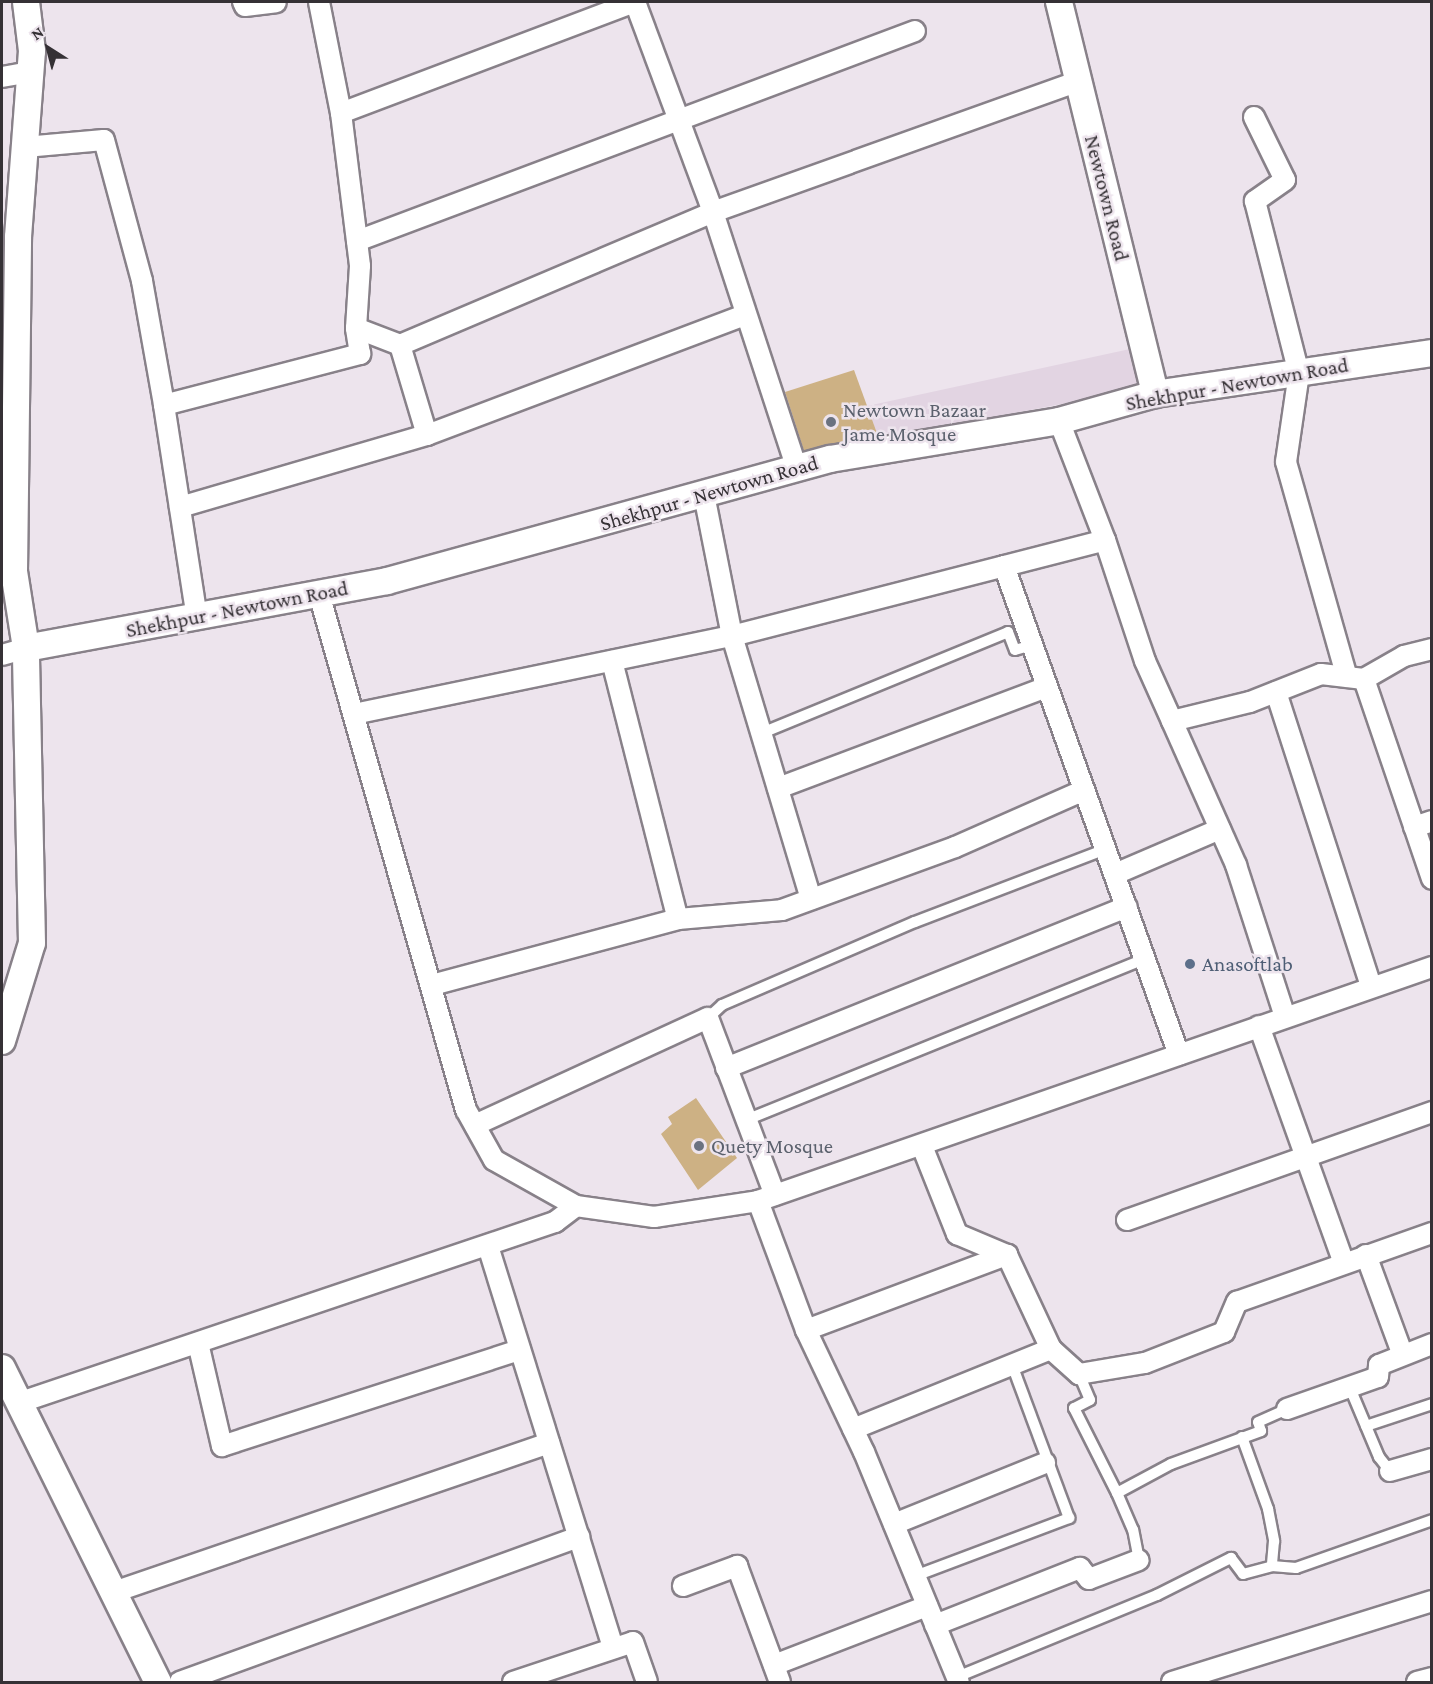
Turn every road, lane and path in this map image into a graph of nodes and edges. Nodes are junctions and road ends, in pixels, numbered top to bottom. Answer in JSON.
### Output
{"nodes":[{"id":1,"x":26,"y":2,"type":"edge"},
{"id":2,"x":243,"y":2,"type":"edge"},
{"id":3,"x":276,"y":2,"type":"edge"},
{"id":4,"x":319,"y":2,"type":"edge"},
{"id":5,"x":635,"y":2,"type":"edge"},
{"id":6,"x":1059,"y":2,"type":"edge"},
{"id":7,"x":915,"y":31,"type":"dead end"},
{"id":8,"x":30,"y":72,"type":"junction"},
{"id":9,"x":2,"y":77,"type":"edge"},
{"id":10,"x":1079,"y":81,"type":"junction"},
{"id":11,"x":341,"y":113,"type":"junction"},
{"id":12,"x":1254,"y":117,"type":"dead end"},
{"id":13,"x":679,"y":120,"type":"junction"},
{"id":14,"x":24,"y":147,"type":"junction"},
{"id":15,"x":713,"y":212,"type":"junction"},
{"id":16,"x":357,"y":241,"type":"junction"},
{"id":17,"x":745,"y":315,"type":"junction"},
{"id":18,"x":356,"y":328,"type":"junction"},
{"id":19,"x":400,"y":345,"type":"junction"},
{"id":20,"x":1431,"y":353,"type":"edge"},
{"id":21,"x":1299,"y":373,"type":"junction"},
{"id":22,"x":1155,"y":394,"type":"junction"},
{"id":23,"x":164,"y":405,"type":"junction"},
{"id":24,"x":1059,"y":421,"type":"junction"},
{"id":25,"x":427,"y":435,"type":"junction"},
{"id":26,"x":796,"y":469,"type":"junction"},
{"id":27,"x":704,"y":495,"type":"junction"},
{"id":28,"x":180,"y":507,"type":"junction"},
{"id":29,"x":1105,"y":540,"type":"junction"},
{"id":30,"x":1004,"y":566,"type":"junction"},
{"id":31,"x":319,"y":594,"type":"junction"},
{"id":32,"x":197,"y":617,"type":"junction"},
{"id":33,"x":732,"y":636,"type":"junction"},
{"id":34,"x":1032,"y":645,"type":"junction"},
{"id":35,"x":26,"y":648,"type":"junction"},
{"id":36,"x":1431,"y":649,"type":"edge"},
{"id":37,"x":2,"y":655,"type":"edge"},
{"id":38,"x":612,"y":661,"type":"junction"},
{"id":39,"x":1355,"y":678,"type":"junction"},
{"id":40,"x":1047,"y":687,"type":"junction"},
{"id":41,"x":1276,"y":692,"type":"junction"},
{"id":42,"x":354,"y":714,"type":"junction"},
{"id":43,"x":1172,"y":721,"type":"junction"},
{"id":44,"x":762,"y":734,"type":"junction"},
{"id":45,"x":778,"y":788,"type":"junction"},
{"id":46,"x":1084,"y":790,"type":"junction"},
{"id":47,"x":1423,"y":824,"type":"edge"},
{"id":48,"x":1220,"y":829,"type":"junction"},
{"id":49,"x":1106,"y":849,"type":"junction"},
{"id":50,"x":1115,"y":874,"type":"junction"},
{"id":51,"x":1431,"y":879,"type":"edge"},
{"id":52,"x":811,"y":899,"type":"junction"},
{"id":53,"x":1127,"y":907,"type":"junction"},
{"id":54,"x":678,"y":919,"type":"junction"},
{"id":55,"x":1145,"y":959,"type":"junction"},
{"id":56,"x":1431,"y":967,"type":"edge"},
{"id":57,"x":432,"y":986,"type":"junction"},
{"id":58,"x":1371,"y":987,"type":"junction"},
{"id":59,"x":1285,"y":1017,"type":"junction"},
{"id":60,"x":708,"y":1018,"type":"junction"},
{"id":61,"x":1258,"y":1026,"type":"junction"},
{"id":62,"x":2,"y":1041,"type":"edge"},
{"id":63,"x":1179,"y":1055,"type":"junction"},
{"id":64,"x":726,"y":1068,"type":"junction"},
{"id":65,"x":1431,"y":1113,"type":"edge"},
{"id":66,"x":746,"y":1120,"type":"junction"},
{"id":67,"x":475,"y":1125,"type":"junction"},
{"id":68,"x":922,"y":1146,"type":"junction"},
{"id":69,"x":1306,"y":1158,"type":"junction"},
{"id":70,"x":767,"y":1198,"type":"junction"},
{"id":71,"x":576,"y":1206,"type":"junction"},
{"id":72,"x":1127,"y":1220,"type":"dead end"},
{"id":73,"x":1431,"y":1233,"type":"edge"},
{"id":74,"x":488,"y":1246,"type":"junction"},
{"id":75,"x":1007,"y":1255,"type":"junction"},
{"id":76,"x":1366,"y":1256,"type":"junction"},
{"id":77,"x":1344,"y":1263,"type":"junction"},
{"id":78,"x":807,"y":1330,"type":"junction"},
{"id":79,"x":198,"y":1343,"type":"junction"},
{"id":80,"x":1431,"y":1344,"type":"edge"},
{"id":81,"x":1052,"y":1349,"type":"junction"},
{"id":82,"x":520,"y":1350,"type":"junction"},
{"id":83,"x":1402,"y":1353,"type":"junction"},
{"id":84,"x":1012,"y":1365,"type":"junction"},
{"id":85,"x":2,"y":1368,"type":"edge"},
{"id":86,"x":1079,"y":1374,"type":"junction"},
{"id":87,"x":1350,"y":1388,"type":"junction"},
{"id":88,"x":21,"y":1402,"type":"junction"},
{"id":89,"x":1431,"y":1404,"type":"edge"},
{"id":90,"x":1287,"y":1409,"type":"joint"},
{"id":91,"x":1366,"y":1426,"type":"junction"},
{"id":92,"x":853,"y":1429,"type":"junction"},
{"id":93,"x":1242,"y":1437,"type":"junction"},
{"id":94,"x":549,"y":1443,"type":"junction"},
{"id":95,"x":1431,"y":1459,"type":"edge"},
{"id":96,"x":1045,"y":1463,"type":"junction"},
{"id":97,"x":1390,"y":1471,"type":"joint"},
{"id":98,"x":1117,"y":1493,"type":"junction"},
{"id":99,"x":1431,"y":1520,"type":"edge"},
{"id":100,"x":894,"y":1524,"type":"junction"},
{"id":101,"x":579,"y":1538,"type":"junction"},
{"id":102,"x":1139,"y":1560,"type":"joint"},
{"id":103,"x":1272,"y":1566,"type":"junction"},
{"id":104,"x":915,"y":1576,"type":"junction"},
{"id":105,"x":684,"y":1586,"type":"dead end"},
{"id":106,"x":114,"y":1592,"type":"junction"},
{"id":107,"x":1431,"y":1601,"type":"edge"},
{"id":108,"x":927,"y":1606,"type":"junction"},
{"id":109,"x":935,"y":1625,"type":"junction"},
{"id":110,"x":613,"y":1648,"type":"junction"},
{"id":111,"x":777,"y":1674,"type":"edge"},
{"id":112,"x":1201,"y":1678,"type":"edge"},
{"id":113,"x":1431,"y":1678,"type":"edge"},
{"id":114,"x":958,"y":1680,"type":"edge"},
{"id":115,"x":158,"y":1683,"type":"edge"},
{"id":116,"x":180,"y":1683,"type":"edge"},
{"id":117,"x":513,"y":1683,"type":"edge"},
{"id":118,"x":647,"y":1683,"type":"edge"},
{"id":119,"x":1172,"y":1683,"type":"edge"},
{"id":120,"x":1417,"y":1683,"type":"edge"}],
"edges":[{"from":1,"to":8,"type":"street"},
{"from":2,"to":3,"type":"street"},
{"from":4,"to":11,"type":"street"},
{"from":5,"to":11,"type":"street"},
{"from":5,"to":13,"type":"street"},
{"from":6,"to":10,"type":"street","name":"Newtown Road"},
{"from":7,"to":13,"type":"street"},
{"from":8,"to":9,"type":"street"},
{"from":8,"to":14,"type":"street"},
{"from":10,"to":15,"type":"street"},
{"from":10,"to":22,"type":"street","name":"Newtown Road"},
{"from":11,"to":16,"type":"street"},
{"from":12,"to":21,"type":"street"},
{"from":13,"to":15,"type":"street"},
{"from":13,"to":16,"type":"street"},
{"from":14,"to":23,"type":"street"},
{"from":14,"to":35,"type":"street"},
{"from":15,"to":17,"type":"street"},
{"from":15,"to":19,"type":"street"},
{"from":16,"to":18,"type":"street"},
{"from":17,"to":25,"type":"street"},
{"from":17,"to":26,"type":"street"},
{"from":18,"to":19,"type":"street"},
{"from":18,"to":23,"type":"street"},
{"from":19,"to":25,"type":"street"},
{"from":20,"to":21,"type":"street","name":"Shekhpur - Newtown Road"},
{"from":21,"to":22,"type":"street","name":"Shekhpur - Newtown Road"},
{"from":21,"to":39,"type":"street"},
{"from":22,"to":24,"type":"street","name":"Shekhpur - Newtown Road"},
{"from":23,"to":28,"type":"street"},
{"from":24,"to":26,"type":"street","name":"Shekhpur - Newtown Road"},
{"from":24,"to":29,"type":"street"},
{"from":25,"to":28,"type":"street"},
{"from":26,"to":27,"type":"street","name":"Shekhpur - Newtown Road"},
{"from":27,"to":31,"type":"street","name":"Shekhpur - Newtown Road"},
{"from":27,"to":33,"type":"street"},
{"from":28,"to":32,"type":"street"},
{"from":29,"to":30,"type":"street"},
{"from":29,"to":43,"type":"street"},
{"from":30,"to":33,"type":"street"},
{"from":30,"to":34,"type":"street"},
{"from":31,"to":32,"type":"street","name":"Shekhpur - Newtown Road"},
{"from":31,"to":42,"type":"street"},
{"from":32,"to":35,"type":"street","name":"Shekhpur - Newtown Road"},
{"from":33,"to":38,"type":"street"},
{"from":33,"to":44,"type":"street"},
{"from":34,"to":40,"type":"street"},
{"from":34,"to":44,"type":"lane"},
{"from":35,"to":37,"type":"street"},
{"from":35,"to":62,"type":"street"},
{"from":36,"to":39,"type":"street"},
{"from":38,"to":42,"type":"street"},
{"from":38,"to":54,"type":"street"},
{"from":39,"to":41,"type":"street"},
{"from":39,"to":47,"type":"street"},
{"from":40,"to":45,"type":"street"},
{"from":40,"to":46,"type":"street"},
{"from":41,"to":43,"type":"street"},
{"from":41,"to":58,"type":"street"},
{"from":42,"to":57,"type":"street"},
{"from":43,"to":48,"type":"street"},
{"from":44,"to":45,"type":"street"},
{"from":45,"to":52,"type":"street"},
{"from":46,"to":49,"type":"street"},
{"from":46,"to":52,"type":"street"},
{"from":47,"to":51,"type":"street"},
{"from":48,"to":50,"type":"street"},
{"from":48,"to":59,"type":"street"},
{"from":49,"to":50,"type":"street"},
{"from":49,"to":60,"type":"lane"},
{"from":50,"to":53,"type":"street"},
{"from":52,"to":54,"type":"street"},
{"from":53,"to":55,"type":"street"},
{"from":53,"to":64,"type":"street"},
{"from":54,"to":57,"type":"street"},
{"from":55,"to":63,"type":"street"},
{"from":55,"to":66,"type":"lane"},
{"from":56,"to":58,"type":"street"},
{"from":57,"to":67,"type":"street"},
{"from":58,"to":59,"type":"street"},
{"from":59,"to":61,"type":"street"},
{"from":60,"to":64,"type":"street"},
{"from":60,"to":67,"type":"street"},
{"from":61,"to":63,"type":"street"},
{"from":61,"to":69,"type":"street"},
{"from":63,"to":68,"type":"street"},
{"from":64,"to":66,"type":"street"},
{"from":65,"to":69,"type":"street"},
{"from":66,"to":70,"type":"street"},
{"from":67,"to":71,"type":"street"},
{"from":68,"to":70,"type":"street"},
{"from":68,"to":75,"type":"street"},
{"from":69,"to":72,"type":"street"},
{"from":69,"to":77,"type":"street"},
{"from":70,"to":71,"type":"street"},
{"from":70,"to":78,"type":"street"},
{"from":71,"to":74,"type":"street"},
{"from":73,"to":76,"type":"street"},
{"from":74,"to":79,"type":"street"},
{"from":74,"to":82,"type":"street"},
{"from":75,"to":78,"type":"street"},
{"from":75,"to":81,"type":"street"},
{"from":76,"to":77,"type":"street"},
{"from":76,"to":83,"type":"street"},
{"from":77,"to":86,"type":"street"},
{"from":78,"to":92,"type":"street"},
{"from":79,"to":82,"type":"street"},
{"from":79,"to":88,"type":"street"},
{"from":80,"to":83,"type":"street"},
{"from":81,"to":84,"type":"street"},
{"from":81,"to":86,"type":"street"},
{"from":82,"to":94,"type":"street"},
{"from":83,"to":87,"type":"street"},
{"from":84,"to":92,"type":"street"},
{"from":84,"to":96,"type":"lane"},
{"from":85,"to":88,"type":"street"},
{"from":86,"to":98,"type":"lane"},
{"from":87,"to":90,"type":"street"},
{"from":87,"to":91,"type":"lane"},
{"from":88,"to":106,"type":"street"},
{"from":89,"to":91,"type":"lane"},
{"from":90,"to":93,"type":"lane"},
{"from":91,"to":97,"type":"lane"},
{"from":92,"to":100,"type":"street"},
{"from":93,"to":98,"type":"lane"},
{"from":93,"to":103,"type":"lane"},
{"from":94,"to":101,"type":"street"},
{"from":94,"to":106,"type":"street"},
{"from":95,"to":97,"type":"street"},
{"from":96,"to":100,"type":"street"},
{"from":96,"to":104,"type":"lane"},
{"from":98,"to":102,"type":"lane"},
{"from":99,"to":103,"type":"lane"},
{"from":100,"to":104,"type":"street"},
{"from":101,"to":110,"type":"street"},
{"from":101,"to":116,"type":"street"},
{"from":102,"to":109,"type":"street"},
{"from":103,"to":114,"type":"lane"},
{"from":104,"to":108,"type":"street"},
{"from":105,"to":111,"type":"street"},
{"from":106,"to":115,"type":"street"},
{"from":107,"to":112,"type":"street"},
{"from":108,"to":109,"type":"street"},
{"from":108,"to":111,"type":"street"},
{"from":109,"to":114,"type":"street"},
{"from":110,"to":117,"type":"street"},
{"from":110,"to":118,"type":"street"},
{"from":112,"to":119,"type":"street"},
{"from":113,"to":120,"type":"street"}]}
